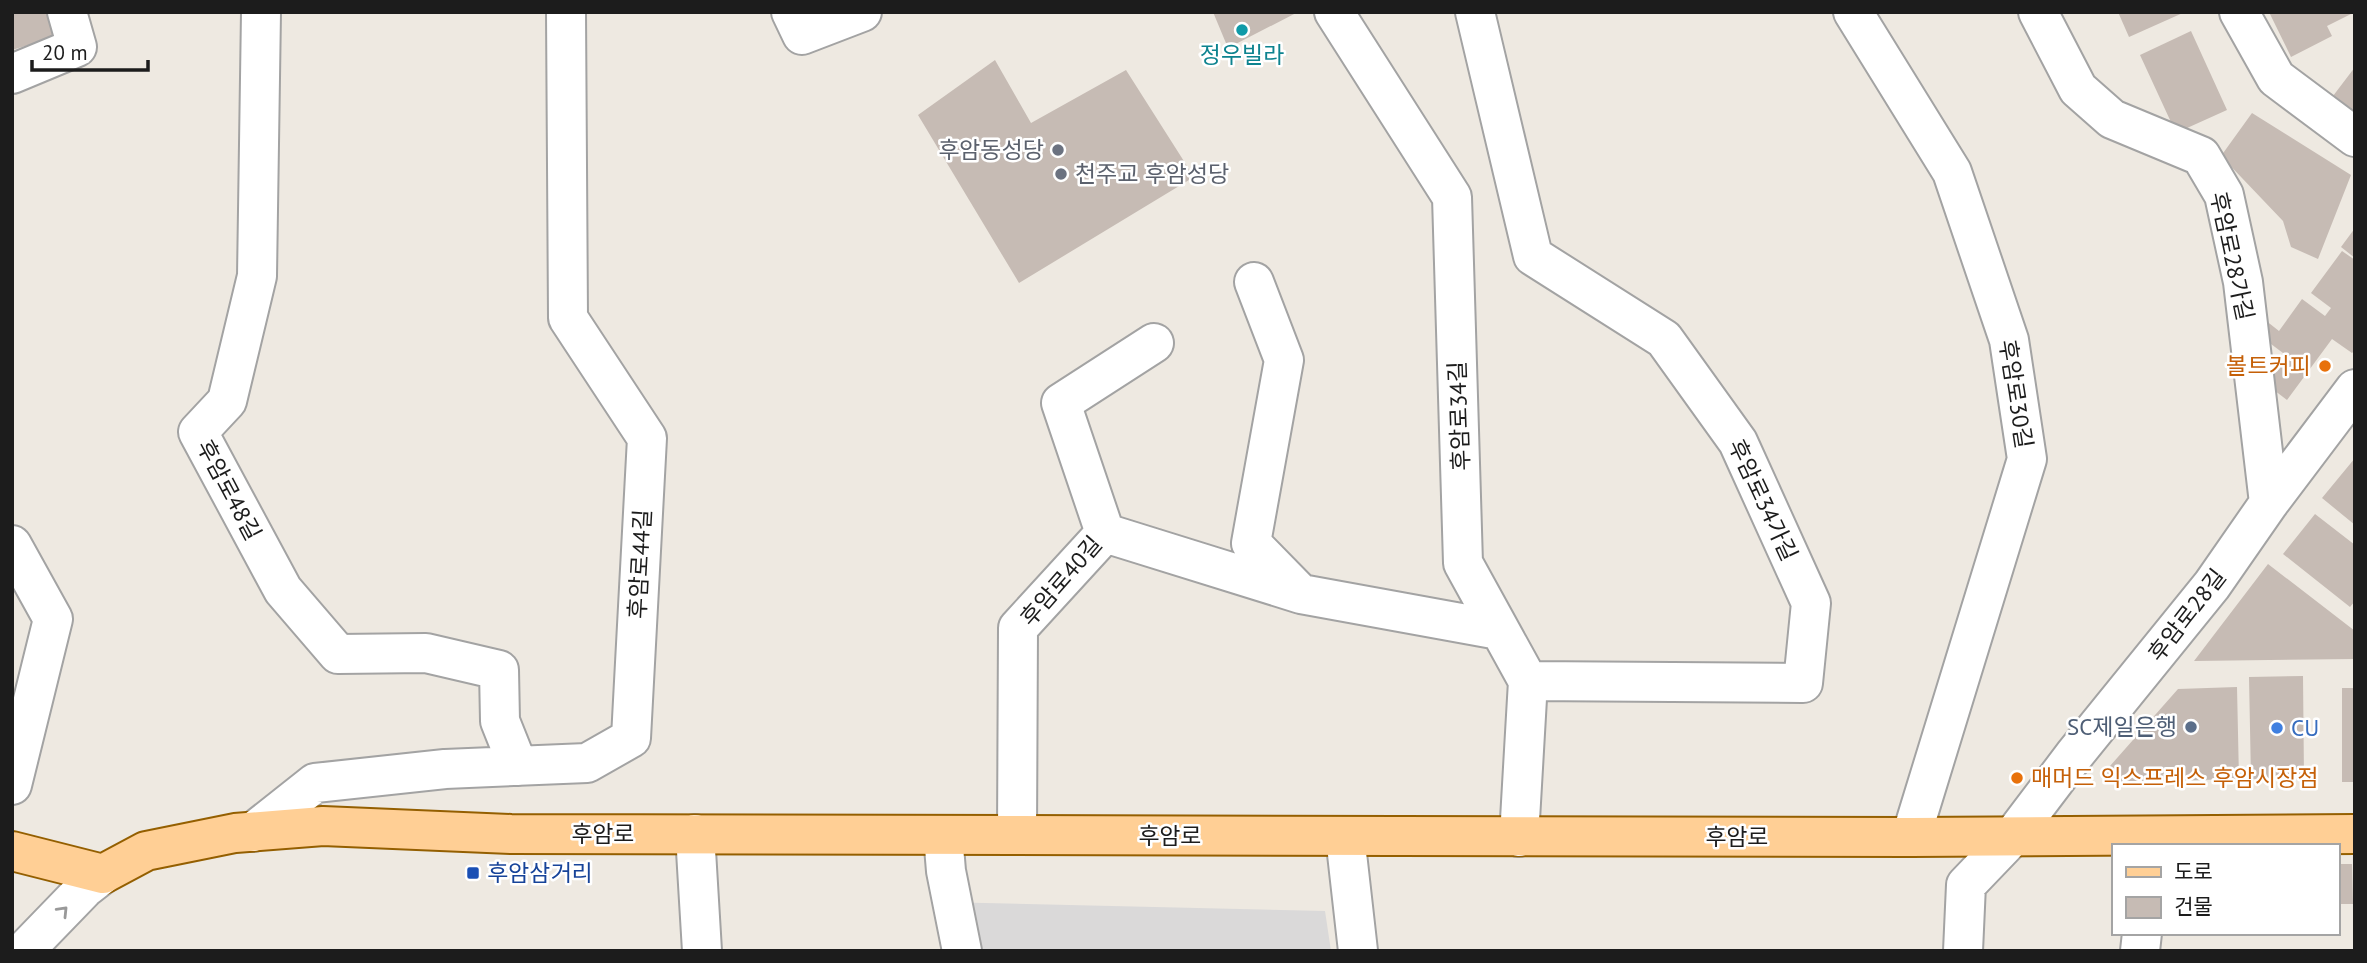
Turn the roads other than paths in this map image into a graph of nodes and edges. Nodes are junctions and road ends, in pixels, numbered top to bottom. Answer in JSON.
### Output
{"nodes":[{"id":1,"x":67,"y":12,"type":"edge"},
{"id":2,"x":261,"y":12,"type":"edge"},
{"id":3,"x":566,"y":12,"type":"edge"},
{"id":4,"x":791,"y":12,"type":"edge"},
{"id":5,"x":862,"y":12,"type":"edge"},
{"id":6,"x":1334,"y":12,"type":"edge"},
{"id":7,"x":1475,"y":12,"type":"edge"},
{"id":8,"x":1853,"y":12,"type":"edge"},
{"id":9,"x":2038,"y":12,"type":"edge"},
{"id":10,"x":2239,"y":12,"type":"edge"},
{"id":11,"x":12,"y":74,"type":"edge"},
{"id":12,"x":2355,"y":137,"type":"edge"},
{"id":13,"x":1254,"y":282,"type":"dead end"},
{"id":14,"x":1154,"y":343,"type":"dead end"},
{"id":15,"x":2355,"y":389,"type":"edge"},
{"id":16,"x":2269,"y":503,"type":"junction"},
{"id":17,"x":1105,"y":533,"type":"junction"},
{"id":18,"x":12,"y":545,"type":"edge"},
{"id":19,"x":1301,"y":594,"type":"junction"},
{"id":20,"x":1499,"y":630,"type":"junction"},
{"id":21,"x":1528,"y":681,"type":"junction"},
{"id":22,"x":518,"y":766,"type":"junction"},
{"id":23,"x":12,"y":785,"type":"edge"},
{"id":24,"x":253,"y":832,"type":"junction"},
{"id":25,"x":695,"y":834,"type":"junction"},
{"id":26,"x":2355,"y":834,"type":"edge"},
{"id":27,"x":943,"y":835,"type":"junction"},
{"id":28,"x":1017,"y":835,"type":"junction"},
{"id":29,"x":1345,"y":836,"type":"junction"},
{"id":30,"x":2013,"y":836,"type":"junction"},
{"id":31,"x":1519,"y":837,"type":"junction"},
{"id":32,"x":1911,"y":837,"type":"junction"},
{"id":33,"x":2154,"y":841,"type":"edge"},
{"id":34,"x":12,"y":851,"type":"edge"},
{"id":35,"x":103,"y":874,"type":"junction"},
{"id":36,"x":43,"y":948,"type":"edge"},
{"id":37,"x":702,"y":951,"type":"edge"},
{"id":38,"x":962,"y":951,"type":"edge"},
{"id":39,"x":1357,"y":951,"type":"edge"},
{"id":40,"x":1963,"y":951,"type":"edge"}],
"edges":[{"from":1,"to":11,"type":"street"},
{"from":2,"to":22,"type":"street","name":"후암로48길"},
{"from":3,"to":22,"type":"street","name":"후암로44길"},
{"from":4,"to":5,"type":"street"},
{"from":6,"to":20,"type":"street","name":"후암로34길"},
{"from":7,"to":21,"type":"street","name":"후암로34가길"},
{"from":8,"to":32,"type":"street","name":"후암로30길"},
{"from":9,"to":16,"type":"street","name":"후암로28가길"},
{"from":10,"to":12,"type":"street"},
{"from":13,"to":19,"type":"street"},
{"from":14,"to":17,"type":"street","name":"후암로40길"},
{"from":15,"to":16,"type":"street","name":"후암로28길"},
{"from":16,"to":30,"type":"street","name":"후암로28길"},
{"from":17,"to":19,"type":"street"},
{"from":17,"to":28,"type":"street","name":"후암로40길"},
{"from":18,"to":23,"type":"street"},
{"from":19,"to":20,"type":"street"},
{"from":20,"to":21,"type":"street","name":"후암로34길"},
{"from":21,"to":31,"type":"street"},
{"from":22,"to":24,"type":"street","name":"후암로44길"},
{"from":24,"to":25,"type":"main road","name":"후암로"},
{"from":24,"to":35,"type":"main road","name":"후암로"},
{"from":25,"to":27,"type":"main road","name":"후암로"},
{"from":25,"to":37,"type":"street"},
{"from":26,"to":33,"type":"main road","name":"후암로"},
{"from":27,"to":28,"type":"main road","name":"후암로"},
{"from":27,"to":38,"type":"street"},
{"from":28,"to":29,"type":"main road","name":"후암로"},
{"from":29,"to":31,"type":"main road","name":"후암로"},
{"from":29,"to":39,"type":"street"},
{"from":30,"to":32,"type":"main road","name":"후암로"},
{"from":30,"to":33,"type":"main road","name":"후암로"},
{"from":30,"to":40,"type":"street","name":"후암로28길"},
{"from":31,"to":32,"type":"main road","name":"후암로"},
{"from":34,"to":35,"type":"main road"},
{"from":36,"to":35,"type":"street","name":"후암로","one_way":true}]}
